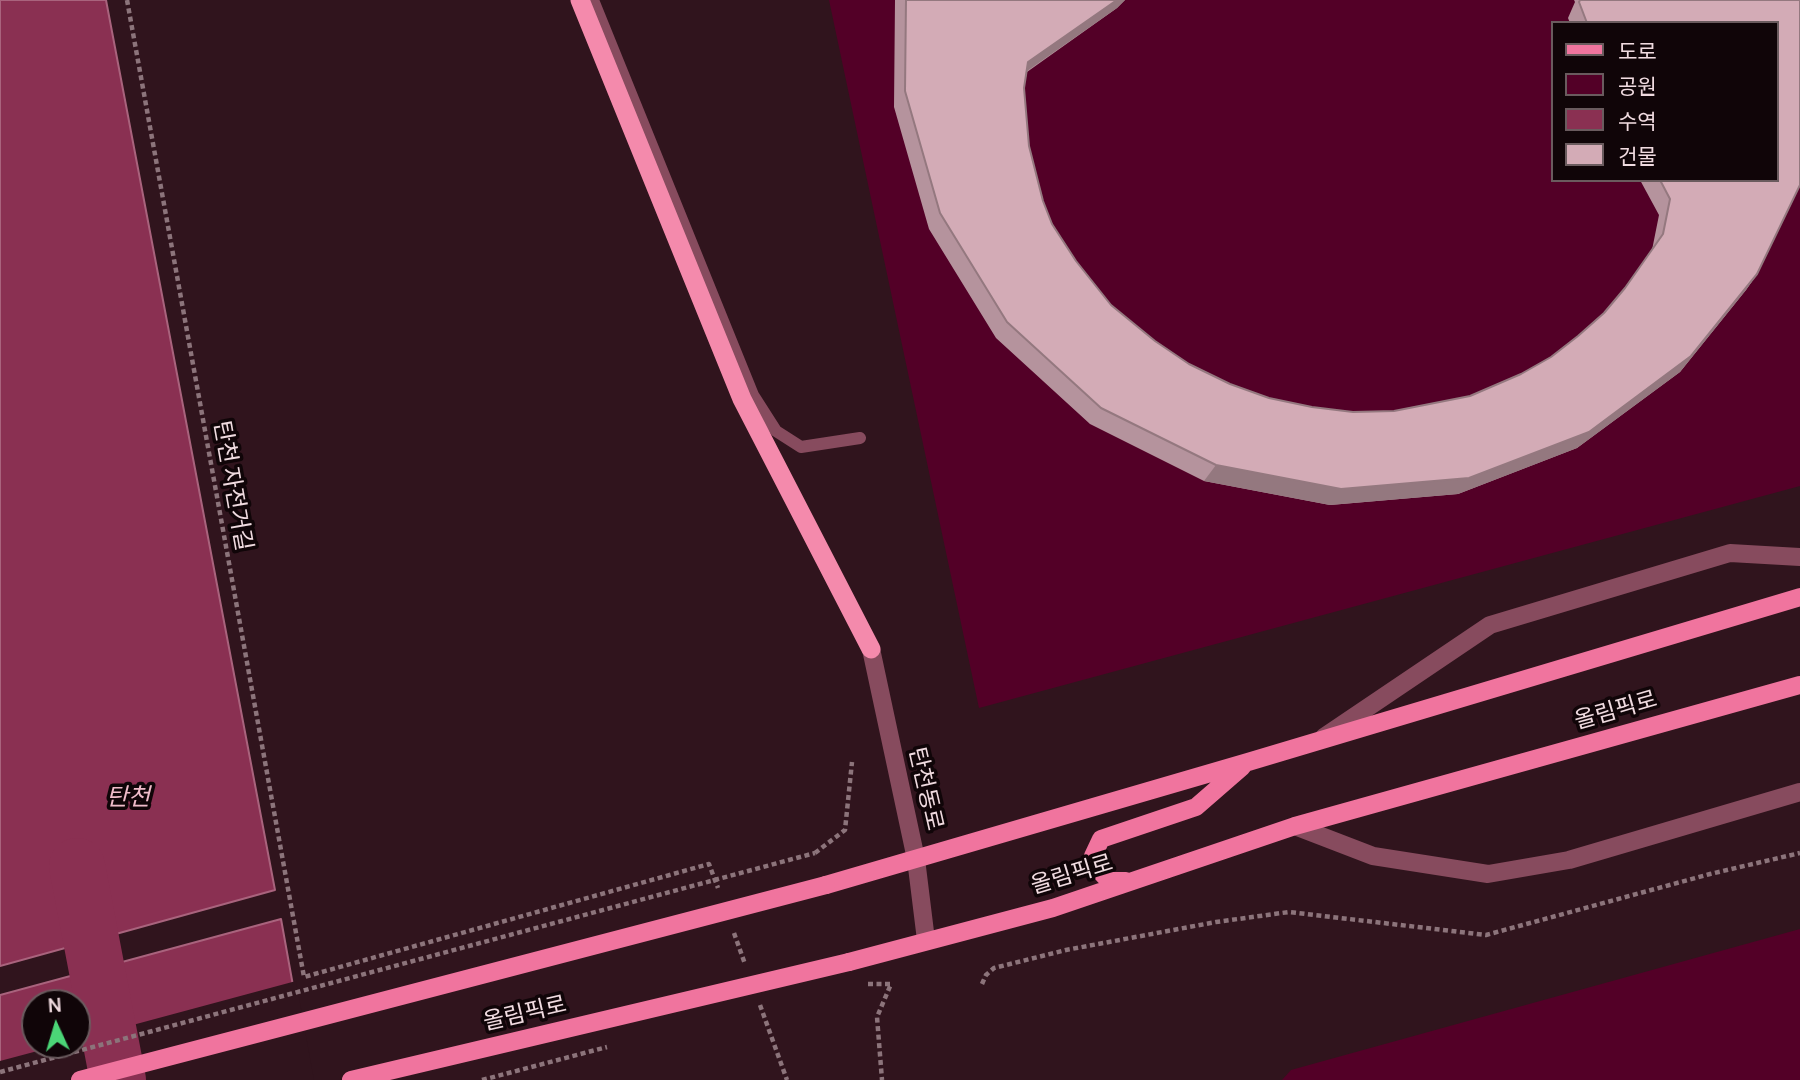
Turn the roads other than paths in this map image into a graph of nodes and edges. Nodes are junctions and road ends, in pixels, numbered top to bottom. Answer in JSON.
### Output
{"nodes":[{"id":1,"x":580,"y":0,"type":"edge"},
{"id":2,"x":593,"y":0,"type":"edge"},
{"id":3,"x":860,"y":438,"type":"dead end"},
{"id":4,"x":1800,"y":557,"type":"edge"},
{"id":5,"x":1800,"y":597,"type":"edge"},
{"id":6,"x":871,"y":649,"type":"joint"},
{"id":7,"x":1800,"y":685,"type":"edge"},
{"id":8,"x":1318,"y":741,"type":"junction"},
{"id":9,"x":1248,"y":762,"type":"junction"},
{"id":10,"x":1800,"y":792,"type":"edge"},
{"id":11,"x":1295,"y":826,"type":"junction"},
{"id":12,"x":916,"y":859,"type":"junction"},
{"id":13,"x":1153,"y":875,"type":"junction"},
{"id":14,"x":926,"y":940,"type":"junction"},
{"id":15,"x":80,"y":1080,"type":"edge"},
{"id":16,"x":351,"y":1080,"type":"edge"}],
"edges":[{"from":1,"to":6,"type":"highway"},
{"from":2,"to":3,"type":"lane"},
{"from":4,"to":8,"type":"street"},
{"from":5,"to":8,"type":"main road"},
{"from":6,"to":12,"type":"street","name":"탄천동로"},
{"from":7,"to":11,"type":"main road","name":"올림픽로"},
{"from":8,"to":9,"type":"main road"},
{"from":9,"to":12,"type":"main road"},
{"from":9,"to":13,"type":"main road"},
{"from":10,"to":11,"type":"street"},
{"from":11,"to":13,"type":"main road","name":"올림픽로"},
{"from":12,"to":14,"type":"street","name":"탄천동로"},
{"from":12,"to":15,"type":"main road","bridge":true},
{"from":13,"to":14,"type":"main road","name":"올림픽로"},
{"from":14,"to":16,"type":"main road","name":"올림픽로","bridge":true}]}
